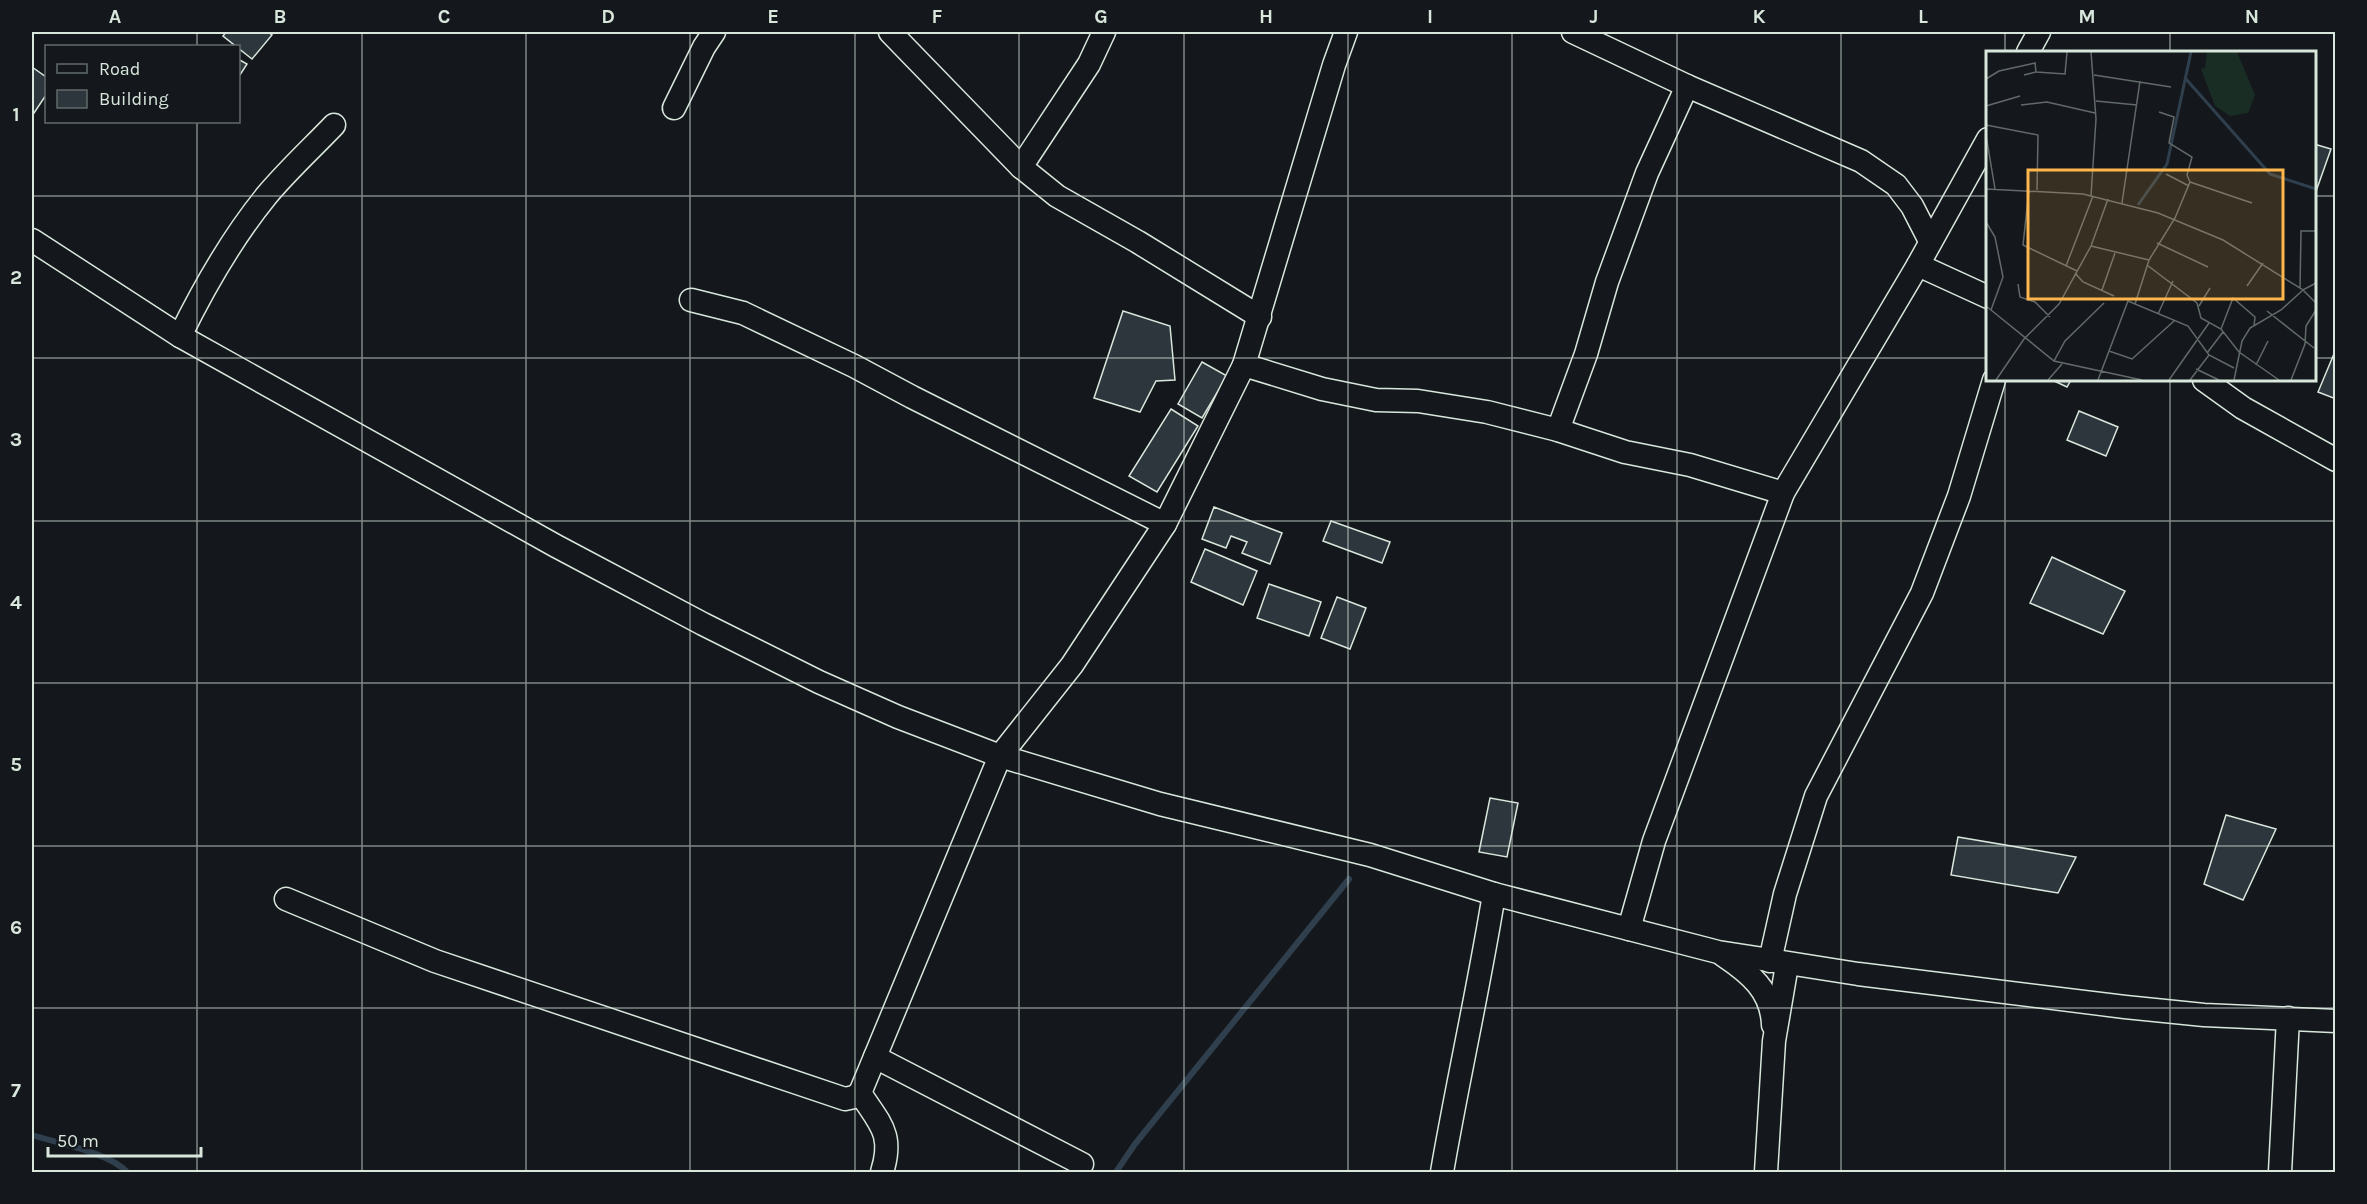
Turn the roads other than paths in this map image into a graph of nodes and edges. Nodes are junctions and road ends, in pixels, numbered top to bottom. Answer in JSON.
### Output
{"nodes":[{"id":1,"x":714,"y":32,"type":"edge"},
{"id":2,"x":890,"y":32,"type":"edge"},
{"id":3,"x":1104,"y":32,"type":"edge"},
{"id":4,"x":1346,"y":32,"type":"edge"},
{"id":5,"x":1573,"y":32,"type":"edge"},
{"id":6,"x":2039,"y":32,"type":"edge"},
{"id":7,"x":2029,"y":51,"type":"edge"},
{"id":8,"x":1687,"y":86,"type":"junction"},
{"id":9,"x":674,"y":108,"type":"dead end"},
{"id":10,"x":334,"y":125,"type":"dead end"},
{"id":11,"x":1986,"y":143,"type":"edge"},
{"id":12,"x":1021,"y":167,"type":"junction"},
{"id":13,"x":32,"y":240,"type":"edge"},
{"id":14,"x":1930,"y":240,"type":"junction"},
{"id":15,"x":1918,"y":265,"type":"junction"},
{"id":16,"x":1986,"y":296,"type":"edge"},
{"id":17,"x":691,"y":300,"type":"dead end"},
{"id":18,"x":1260,"y":317,"type":"junction"},
{"id":19,"x":180,"y":336,"type":"junction"},
{"id":20,"x":1244,"y":365,"type":"junction"},
{"id":21,"x":1994,"y":381,"type":"edge"},
{"id":22,"x":2205,"y":381,"type":"edge"},
{"id":23,"x":1558,"y":430,"type":"junction"},
{"id":24,"x":2336,"y":460,"type":"edge"},
{"id":25,"x":1783,"y":493,"type":"junction"},
{"id":26,"x":1165,"y":524,"type":"junction"},
{"id":27,"x":1000,"y":756,"type":"junction"},
{"id":28,"x":1494,"y":894,"type":"junction"},
{"id":29,"x":286,"y":899,"type":"dead end"},
{"id":30,"x":1629,"y":929,"type":"junction"},
{"id":31,"x":1718,"y":952,"type":"junction"},
{"id":32,"x":1779,"y":963,"type":"junction"},
{"id":33,"x":2288,"y":1018,"type":"junction"},
{"id":34,"x":2336,"y":1021,"type":"edge"},
{"id":35,"x":1774,"y":1041,"type":"junction"},
{"id":36,"x":875,"y":1057,"type":"junction"},
{"id":37,"x":860,"y":1093,"type":"junction"},
{"id":38,"x":1082,"y":1164,"type":"dead end"},
{"id":39,"x":882,"y":1173,"type":"edge"},
{"id":40,"x":1442,"y":1173,"type":"edge"},
{"id":41,"x":1766,"y":1173,"type":"edge"},
{"id":42,"x":2280,"y":1173,"type":"edge"}],
"edges":[{"from":1,"to":9,"type":"street"},
{"from":2,"to":12,"type":"street"},
{"from":3,"to":12,"type":"street"},
{"from":4,"to":18,"type":"street"},
{"from":5,"to":8,"type":"street"},
{"from":6,"to":7,"type":"street"},
{"from":8,"to":14,"type":"street"},
{"from":8,"to":23,"type":"street"},
{"from":10,"to":19,"type":"street"},
{"from":11,"to":14,"type":"street"},
{"from":12,"to":18,"type":"street"},
{"from":13,"to":19,"type":"street"},
{"from":14,"to":15,"type":"street"},
{"from":15,"to":16,"type":"street"},
{"from":15,"to":25,"type":"street"},
{"from":17,"to":26,"type":"street"},
{"from":18,"to":20,"type":"street"},
{"from":19,"to":27,"type":"street"},
{"from":20,"to":23,"type":"street"},
{"from":20,"to":26,"type":"street"},
{"from":21,"to":32,"type":"street"},
{"from":22,"to":24,"type":"street"},
{"from":23,"to":25,"type":"street"},
{"from":25,"to":30,"type":"street"},
{"from":26,"to":27,"type":"street"},
{"from":27,"to":28,"type":"street"},
{"from":27,"to":36,"type":"street"},
{"from":28,"to":30,"type":"street"},
{"from":28,"to":40,"type":"street"},
{"from":29,"to":37,"type":"street"},
{"from":30,"to":31,"type":"street"},
{"from":31,"to":32,"type":"street"},
{"from":31,"to":35,"type":"street"},
{"from":32,"to":33,"type":"street"},
{"from":32,"to":35,"type":"street"},
{"from":33,"to":34,"type":"street"},
{"from":33,"to":42,"type":"street"},
{"from":35,"to":41,"type":"street"},
{"from":36,"to":37,"type":"street"},
{"from":36,"to":38,"type":"street"},
{"from":37,"to":39,"type":"street"}]}
